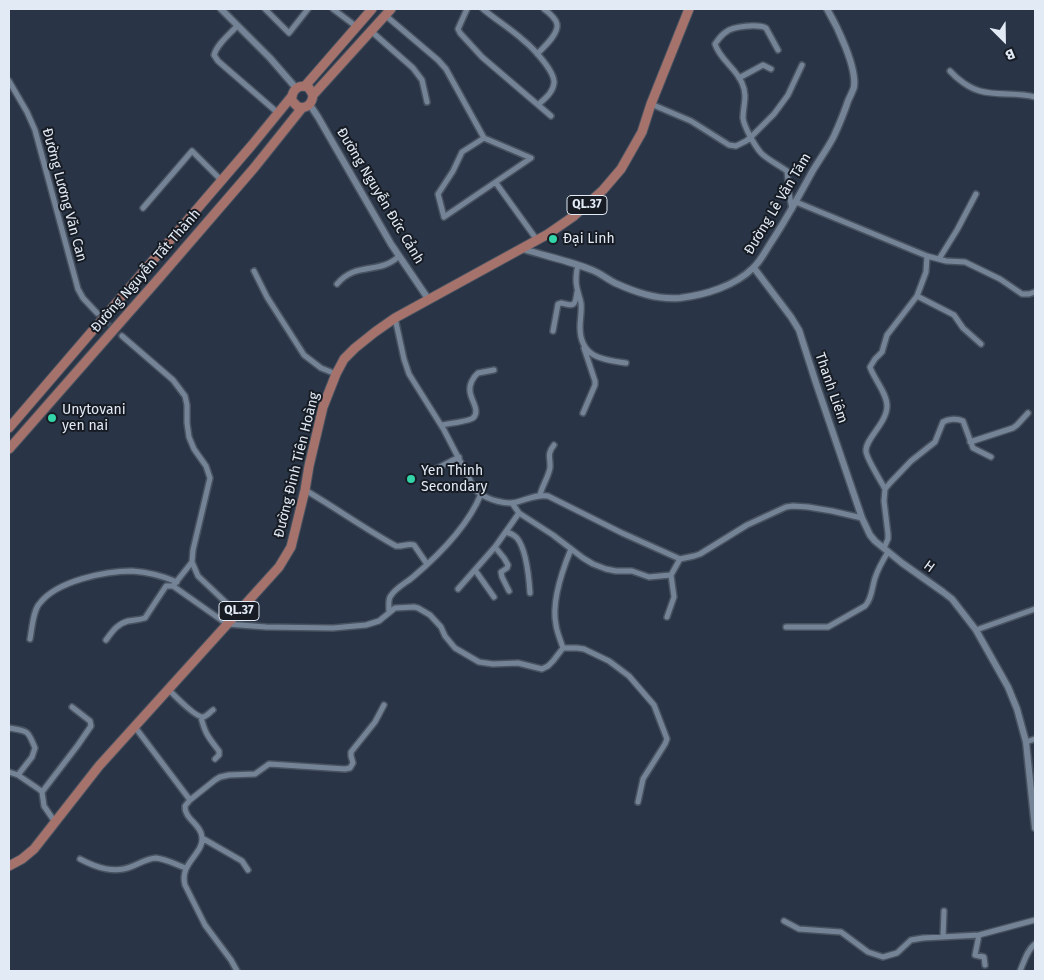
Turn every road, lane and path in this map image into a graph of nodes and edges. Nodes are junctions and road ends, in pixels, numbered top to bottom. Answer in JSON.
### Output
{"nodes":[{"id":1,"x":221,"y":9,"type":"edge"},
{"id":2,"x":265,"y":9,"type":"edge"},
{"id":3,"x":308,"y":9,"type":"edge"},
{"id":4,"x":333,"y":9,"type":"edge"},
{"id":5,"x":372,"y":9,"type":"edge"},
{"id":6,"x":467,"y":9,"type":"edge"},
{"id":7,"x":483,"y":9,"type":"edge"},
{"id":8,"x":544,"y":9,"type":"edge"},
{"id":9,"x":689,"y":9,"type":"edge"},
{"id":10,"x":827,"y":9,"type":"edge"},
{"id":11,"x":388,"y":12,"type":"edge"},
{"id":12,"x":237,"y":26,"type":"junction"},
{"id":13,"x":357,"y":27,"type":"junction"},
{"id":14,"x":371,"y":31,"type":"junction"},
{"id":15,"x":778,"y":50,"type":"dead end"},
{"id":16,"x":537,"y":54,"type":"junction"},
{"id":17,"x":802,"y":64,"type":"dead end"},
{"id":18,"x":771,"y":69,"type":"dead end"},
{"id":19,"x":950,"y":71,"type":"dead end"},
{"id":20,"x":739,"y":78,"type":"junction"},
{"id":21,"x":9,"y":81,"type":"edge"},
{"id":22,"x":298,"y":90,"type":"junction"},
{"id":23,"x":313,"y":95,"type":"junction"},
{"id":24,"x":1035,"y":97,"type":"edge"},
{"id":25,"x":427,"y":102,"type":"dead end"},
{"id":26,"x":651,"y":104,"type":"junction"},
{"id":27,"x":538,"y":105,"type":"junction"},
{"id":28,"x":306,"y":106,"type":"junction"},
{"id":29,"x":278,"y":113,"type":"junction"},
{"id":30,"x":551,"y":116,"type":"dead end"},
{"id":31,"x":751,"y":137,"type":"junction"},
{"id":32,"x":484,"y":138,"type":"junction"},
{"id":33,"x":222,"y":181,"type":"junction"},
{"id":34,"x":496,"y":183,"type":"junction"},
{"id":35,"x":976,"y":194,"type":"dead end"},
{"id":36,"x":796,"y":202,"type":"junction"},
{"id":37,"x":143,"y":208,"type":"dead end"},
{"id":38,"x":792,"y":209,"type":"junction"},
{"id":39,"x":537,"y":241,"type":"junction"},
{"id":40,"x":523,"y":249,"type":"junction"},
{"id":41,"x":399,"y":256,"type":"junction"},
{"id":42,"x":927,"y":256,"type":"junction"},
{"id":43,"x":939,"y":259,"type":"junction"},
{"id":44,"x":578,"y":265,"type":"junction"},
{"id":45,"x":147,"y":267,"type":"junction"},
{"id":46,"x":754,"y":268,"type":"junction"},
{"id":47,"x":254,"y":272,"type":"dead end"},
{"id":48,"x":160,"y":277,"type":"junction"},
{"id":49,"x":337,"y":284,"type":"dead end"},
{"id":50,"x":577,"y":290,"type":"junction"},
{"id":51,"x":1035,"y":292,"type":"edge"},
{"id":52,"x":918,"y":296,"type":"junction"},
{"id":53,"x":429,"y":300,"type":"junction"},
{"id":54,"x":97,"y":314,"type":"tunnel mouth"},
{"id":55,"x":395,"y":318,"type":"junction"},
{"id":56,"x":553,"y":331,"type":"dead end"},
{"id":57,"x":122,"y":336,"type":"tunnel mouth"},
{"id":58,"x":583,"y":343,"type":"junction"},
{"id":59,"x":981,"y":344,"type":"dead end"},
{"id":60,"x":626,"y":363,"type":"dead end"},
{"id":61,"x":494,"y":370,"type":"dead end"},
{"id":62,"x":336,"y":374,"type":"junction"},
{"id":63,"x":27,"y":408,"type":"junction"},
{"id":64,"x":583,"y":413,"type":"dead end"},
{"id":65,"x":1028,"y":413,"type":"dead end"},
{"id":66,"x":37,"y":417,"type":"junction"},
{"id":67,"x":441,"y":425,"type":"junction"},
{"id":68,"x":9,"y":428,"type":"edge"},
{"id":69,"x":970,"y":442,"type":"junction"},
{"id":70,"x":554,"y":446,"type":"dead end"},
{"id":71,"x":9,"y":449,"type":"edge"},
{"id":72,"x":458,"y":457,"type":"junction"},
{"id":73,"x":991,"y":457,"type":"dead end"},
{"id":74,"x":432,"y":471,"type":"dead end"},
{"id":75,"x":886,"y":489,"type":"junction"},
{"id":76,"x":305,"y":490,"type":"junction"},
{"id":77,"x":481,"y":494,"type":"junction"},
{"id":78,"x":540,"y":495,"type":"junction"},
{"id":79,"x":512,"y":503,"type":"junction"},
{"id":80,"x":519,"y":513,"type":"junction"},
{"id":81,"x":862,"y":518,"type":"junction"},
{"id":82,"x":866,"y":527,"type":"joint"},
{"id":83,"x":506,"y":532,"type":"junction"},
{"id":84,"x":495,"y":547,"type":"junction"},
{"id":85,"x":571,"y":549,"type":"junction"},
{"id":86,"x":886,"y":550,"type":"junction"},
{"id":87,"x":680,"y":559,"type":"junction"},
{"id":88,"x":192,"y":562,"type":"junction"},
{"id":89,"x":427,"y":564,"type":"junction"},
{"id":90,"x":475,"y":570,"type":"junction"},
{"id":91,"x":671,"y":575,"type":"junction"},
{"id":92,"x":175,"y":584,"type":"junction"},
{"id":93,"x":458,"y":589,"type":"dead end"},
{"id":94,"x":509,"y":591,"type":"dead end"},
{"id":95,"x":530,"y":593,"type":"dead end"},
{"id":96,"x":494,"y":597,"type":"dead end"},
{"id":97,"x":1035,"y":609,"type":"edge"},
{"id":98,"x":389,"y":612,"type":"junction"},
{"id":99,"x":237,"y":613,"type":"junction"},
{"id":100,"x":667,"y":617,"type":"dead end"},
{"id":101,"x":227,"y":624,"type":"junction"},
{"id":102,"x":786,"y":628,"type":"dead end"},
{"id":103,"x":976,"y":630,"type":"junction"},
{"id":104,"x":30,"y":640,"type":"dead end"},
{"id":105,"x":106,"y":640,"type":"dead end"},
{"id":106,"x":563,"y":648,"type":"junction"},
{"id":107,"x":168,"y":689,"type":"junction"},
{"id":108,"x":384,"y":705,"type":"dead end"},
{"id":109,"x":72,"y":707,"type":"dead end"},
{"id":110,"x":213,"y":710,"type":"dead end"},
{"id":111,"x":201,"y":717,"type":"junction"},
{"id":112,"x":134,"y":726,"type":"junction"},
{"id":113,"x":9,"y":728,"type":"edge"},
{"id":114,"x":1035,"y":740,"type":"edge"},
{"id":115,"x":1026,"y":742,"type":"junction"},
{"id":116,"x":215,"y":759,"type":"dead end"},
{"id":117,"x":9,"y":772,"type":"edge"},
{"id":118,"x":18,"y":774,"type":"junction"},
{"id":119,"x":42,"y":792,"type":"junction"},
{"id":120,"x":190,"y":800,"type":"junction"},
{"id":121,"x":638,"y":802,"type":"dead end"},
{"id":122,"x":55,"y":822,"type":"junction"},
{"id":123,"x":1035,"y":828,"type":"edge"},
{"id":124,"x":202,"y":838,"type":"junction"},
{"id":125,"x":80,"y":859,"type":"dead end"},
{"id":126,"x":9,"y":866,"type":"edge"},
{"id":127,"x":186,"y":868,"type":"junction"},
{"id":128,"x":248,"y":870,"type":"dead end"},
{"id":129,"x":944,"y":911,"type":"dead end"},
{"id":130,"x":1035,"y":920,"type":"edge"},
{"id":131,"x":784,"y":921,"type":"dead end"},
{"id":132,"x":979,"y":935,"type":"junction"},
{"id":133,"x":943,"y":937,"type":"junction"},
{"id":134,"x":1035,"y":944,"type":"edge"},
{"id":135,"x":985,"y":965,"type":"dead end"},
{"id":136,"x":237,"y":971,"type":"edge"},
{"id":137,"x":1020,"y":971,"type":"edge"}],
"edges":[{"from":1,"to":12,"type":"street"},
{"from":2,"to":3,"type":"street"},
{"from":4,"to":13,"type":"street"},
{"from":5,"to":13,"type":"main road","name":"Đường Nguyễn Tất Thành"},
{"from":6,"to":27,"type":"street"},
{"from":7,"to":16,"type":"street"},
{"from":8,"to":16,"type":"street"},
{"from":9,"to":26,"type":"main road","name":"Đường Đinh Tiên Hoàng","number":"QL.37"},
{"from":10,"to":36,"type":"street","name":"Đường Lê Văn Tám"},
{"from":11,"to":14,"type":"main road"},
{"from":11,"to":32,"type":"street"},
{"from":12,"to":22,"type":"street"},
{"from":12,"to":29,"type":"street"},
{"from":13,"to":22,"type":"main road","name":"Đường Nguyễn Tất Thành"},
{"from":14,"to":23,"type":"main road"},
{"from":14,"to":25,"type":"street"},
{"from":15,"to":20,"type":"street"},
{"from":16,"to":27,"type":"street"},
{"from":17,"to":31,"type":"street"},
{"from":18,"to":20,"type":"street"},
{"from":19,"to":24,"type":"street"},
{"from":20,"to":31,"type":"street"},
{"from":21,"to":54,"type":"street","name":"Đường Lương Văn Can"},
{"from":22,"to":23,"type":"main road"},
{"from":22,"to":28,"type":"main road"},
{"from":22,"to":29,"type":"main road","name":"Đường Nguyễn Tất Thành"},
{"from":23,"to":28,"type":"main road"},
{"from":26,"to":31,"type":"street"},
{"from":26,"to":39,"type":"main road","name":"Đường Đinh Tiên Hoàng","number":"QL.37"},
{"from":27,"to":30,"type":"street"},
{"from":28,"to":41,"type":"street","name":"Đường Nguyễn Đức Cảnh"},
{"from":28,"to":48,"type":"main road","name":"Đường Nguyễn Tất Thành"},
{"from":29,"to":33,"type":"main road","name":"Đường Nguyễn Tất Thành"},
{"from":31,"to":38,"type":"street"},
{"from":32,"to":34,"type":"street"},
{"from":32,"to":34,"type":"street"},
{"from":33,"to":37,"type":"street"},
{"from":33,"to":45,"type":"main road","name":"Đường Nguyễn Tất Thành"},
{"from":34,"to":39,"type":"street"},
{"from":35,"to":43,"type":"street"},
{"from":36,"to":38,"type":"street","name":"Đường Lê Văn Tám"},
{"from":36,"to":42,"type":"street"},
{"from":38,"to":46,"type":"street","name":"Đường Lê Văn Tám"},
{"from":39,"to":40,"type":"main road","name":"Đường Đinh Tiên Hoàng","number":"QL.37"},
{"from":40,"to":44,"type":"street","name":"Đường Lê Văn Tám"},
{"from":40,"to":53,"type":"main road","name":"Đường Đinh Tiên Hoàng","number":"QL.37"},
{"from":41,"to":49,"type":"street"},
{"from":41,"to":53,"type":"street","name":"Đường Nguyễn Đức Cảnh"},
{"from":42,"to":43,"type":"street"},
{"from":42,"to":52,"type":"street"},
{"from":43,"to":51,"type":"street"},
{"from":44,"to":46,"type":"street","name":"Đường Lê Văn Tám"},
{"from":44,"to":50,"type":"street"},
{"from":45,"to":48,"type":"main road"},
{"from":45,"to":63,"type":"main road","name":"Đường Nguyễn Tất Thành"},
{"from":46,"to":81,"type":"street","name":"Thanh Liêm"},
{"from":47,"to":62,"type":"street"},
{"from":48,"to":66,"type":"main road","name":"Đường Nguyễn Tất Thành"},
{"from":50,"to":56,"type":"street"},
{"from":50,"to":58,"type":"street"},
{"from":52,"to":59,"type":"street"},
{"from":52,"to":75,"type":"street"},
{"from":53,"to":55,"type":"main road","name":"Đường Đinh Tiên Hoàng","number":"QL.37"},
{"from":55,"to":62,"type":"main road","name":"Đường Đinh Tiên Hoàng","number":"QL.37"},
{"from":55,"to":67,"type":"street"},
{"from":57,"to":88,"type":"street"},
{"from":58,"to":60,"type":"street"},
{"from":58,"to":64,"type":"street"},
{"from":61,"to":67,"type":"street"},
{"from":62,"to":76,"type":"main road","name":"Đường Đinh Tiên Hoàng","number":"QL.37"},
{"from":63,"to":66,"type":"main road"},
{"from":63,"to":68,"type":"main road","name":"Đường Nguyễn Tất Thành"},
{"from":65,"to":69,"type":"street"},
{"from":66,"to":71,"type":"main road","name":"Đường Nguyễn Tất Thành"},
{"from":67,"to":72,"type":"street"},
{"from":69,"to":73,"type":"street"},
{"from":69,"to":75,"type":"street"},
{"from":70,"to":78,"type":"street"},
{"from":72,"to":74,"type":"street"},
{"from":72,"to":77,"type":"street"},
{"from":75,"to":86,"type":"street"},
{"from":76,"to":89,"type":"street"},
{"from":76,"to":99,"type":"main road","name":"Đường Đinh Tiên Hoàng","number":"QL.37"},
{"from":77,"to":79,"type":"street"},
{"from":77,"to":89,"type":"street"},
{"from":78,"to":79,"type":"street"},
{"from":78,"to":87,"type":"street"},
{"from":79,"to":80,"type":"street"},
{"from":80,"to":83,"type":"street"},
{"from":80,"to":85,"type":"street"},
{"from":81,"to":82,"type":"street","name":"Thanh Liêm"},
{"from":81,"to":87,"type":"street"},
{"from":82,"to":86,"type":"street","name":"H"},
{"from":83,"to":84,"type":"street"},
{"from":83,"to":95,"type":"street"},
{"from":84,"to":90,"type":"street"},
{"from":84,"to":94,"type":"street"},
{"from":85,"to":91,"type":"street"},
{"from":85,"to":106,"type":"street"},
{"from":86,"to":102,"type":"street"},
{"from":86,"to":103,"type":"street","name":"H"},
{"from":87,"to":91,"type":"street"},
{"from":88,"to":92,"type":"street"},
{"from":88,"to":99,"type":"street"},
{"from":89,"to":98,"type":"street"},
{"from":90,"to":93,"type":"street"},
{"from":90,"to":96,"type":"street"},
{"from":91,"to":100,"type":"street"},
{"from":92,"to":101,"type":"street"},
{"from":92,"to":104,"type":"street"},
{"from":92,"to":105,"type":"street"},
{"from":97,"to":103,"type":"street"},
{"from":98,"to":101,"type":"street"},
{"from":98,"to":106,"type":"street"},
{"from":99,"to":101,"type":"main road","name":"Đường Đinh Tiên Hoàng","number":"QL.37"},
{"from":101,"to":107,"type":"main road","name":"Đường Đinh Tiên Hoàng","number":"QL.37"},
{"from":103,"to":115,"type":"street","name":"H"},
{"from":106,"to":121,"type":"street"},
{"from":107,"to":111,"type":"street"},
{"from":107,"to":112,"type":"main road","name":"Đường Đinh Tiên Hoàng","number":"QL.37"},
{"from":108,"to":120,"type":"street"},
{"from":109,"to":119,"type":"street"},
{"from":110,"to":111,"type":"street"},
{"from":111,"to":116,"type":"street"},
{"from":112,"to":120,"type":"street"},
{"from":112,"to":122,"type":"main road","name":"Đường Đinh Tiên Hoàng","number":"QL.37"},
{"from":113,"to":118,"type":"street"},
{"from":114,"to":115,"type":"street"},
{"from":115,"to":123,"type":"street","name":"H"},
{"from":117,"to":118,"type":"street"},
{"from":118,"to":119,"type":"street"},
{"from":119,"to":122,"type":"street"},
{"from":120,"to":124,"type":"street"},
{"from":122,"to":126,"type":"main road","name":"Đường Đinh Tiên Hoàng","number":"QL.37"},
{"from":124,"to":127,"type":"street"},
{"from":124,"to":128,"type":"street"},
{"from":125,"to":127,"type":"street"},
{"from":127,"to":136,"type":"street"},
{"from":129,"to":133,"type":"street"},
{"from":130,"to":132,"type":"street"},
{"from":131,"to":133,"type":"street"},
{"from":132,"to":133,"type":"street"},
{"from":132,"to":135,"type":"street"},
{"from":134,"to":137,"type":"street"}]}
